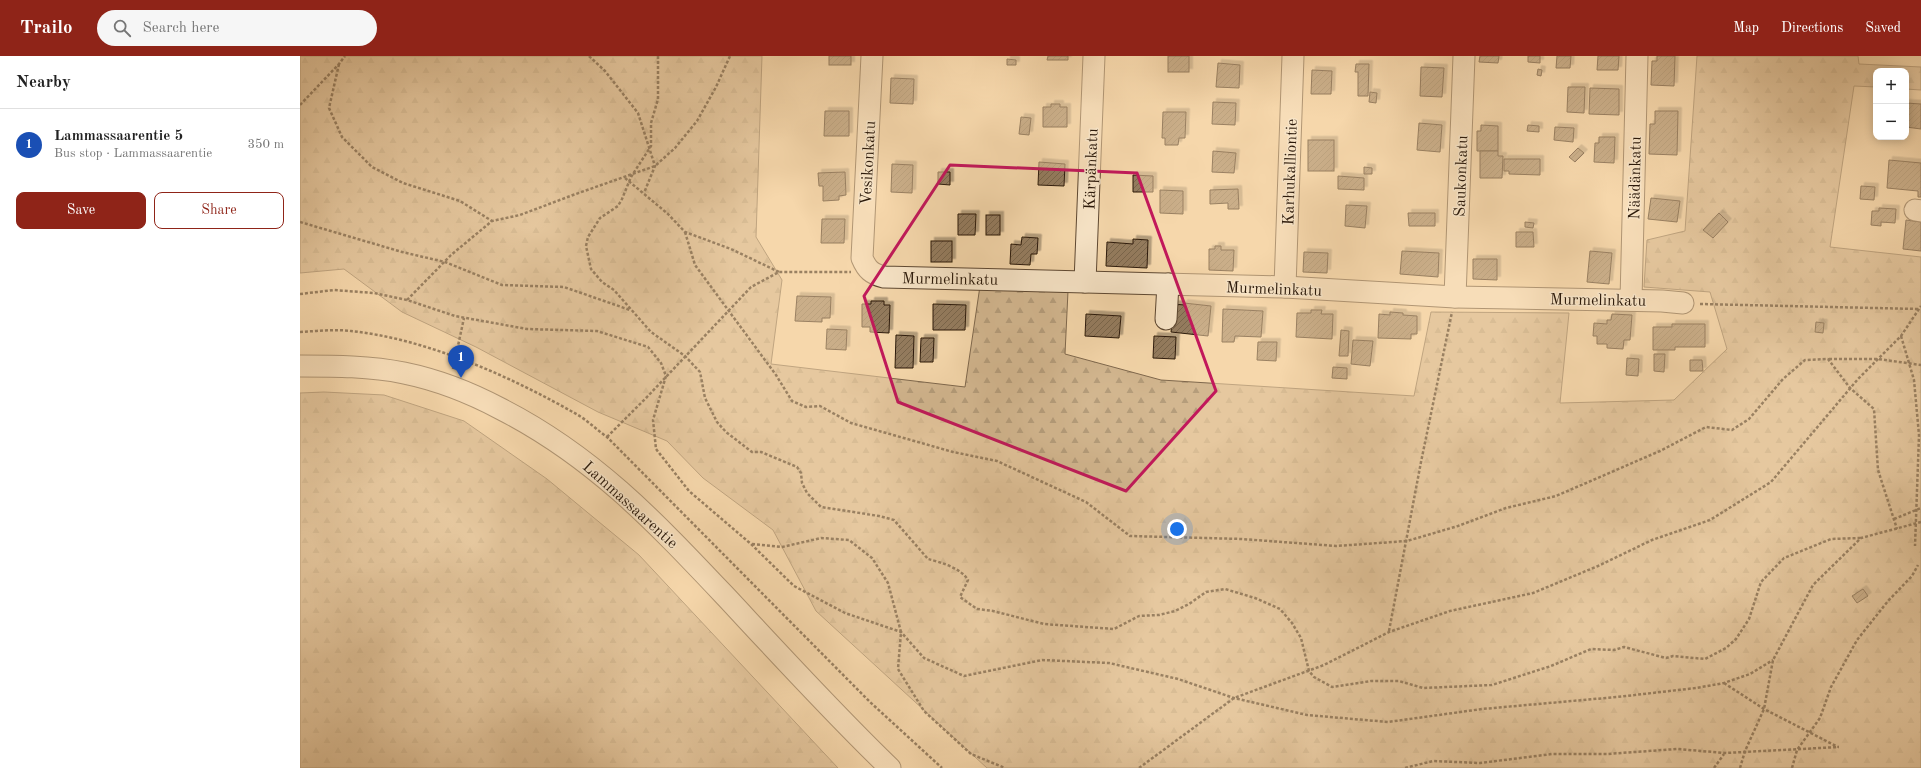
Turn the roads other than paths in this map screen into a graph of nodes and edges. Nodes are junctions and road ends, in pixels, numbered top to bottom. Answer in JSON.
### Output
{"nodes":[{"id":1,"x":872,"y":56,"type":"edge"},
{"id":2,"x":1094,"y":56,"type":"edge"},
{"id":3,"x":1293,"y":56,"type":"edge"},
{"id":4,"x":1464,"y":56,"type":"edge"},
{"id":5,"x":1637,"y":56,"type":"edge"},
{"id":6,"x":867,"y":268,"type":"joint"},
{"id":7,"x":1085,"y":282,"type":"junction"},
{"id":8,"x":1168,"y":284,"type":"junction"},
{"id":9,"x":1285,"y":288,"type":"junction"},
{"id":10,"x":1456,"y":297,"type":"junction"},
{"id":11,"x":1631,"y":300,"type":"junction"},
{"id":12,"x":1683,"y":303,"type":"road end"},
{"id":13,"x":1166,"y":319,"type":"dead end"},
{"id":14,"x":300,"y":366,"type":"edge"},
{"id":15,"x":890,"y":768,"type":"edge"}],
"edges":[{"from":1,"to":6,"type":"street","name":"Vesikonkatu"},
{"from":2,"to":7,"type":"street","name":"Kärpänkatu"},
{"from":3,"to":9,"type":"street","name":"Karhukalliontie"},
{"from":4,"to":10,"type":"street","name":"Saukonkatu"},
{"from":5,"to":11,"type":"street","name":"Näädänkatu"},
{"from":6,"to":7,"type":"street","name":"Murmelinkatu"},
{"from":7,"to":8,"type":"street","name":"Murmelinkatu"},
{"from":8,"to":9,"type":"street","name":"Murmelinkatu"},
{"from":8,"to":13,"type":"street"},
{"from":9,"to":10,"type":"street","name":"Murmelinkatu"},
{"from":10,"to":11,"type":"street","name":"Murmelinkatu"},
{"from":11,"to":12,"type":"street","name":"Murmelinkatu"},
{"from":14,"to":15,"type":"street","name":"Lammassaarentie"}]}
